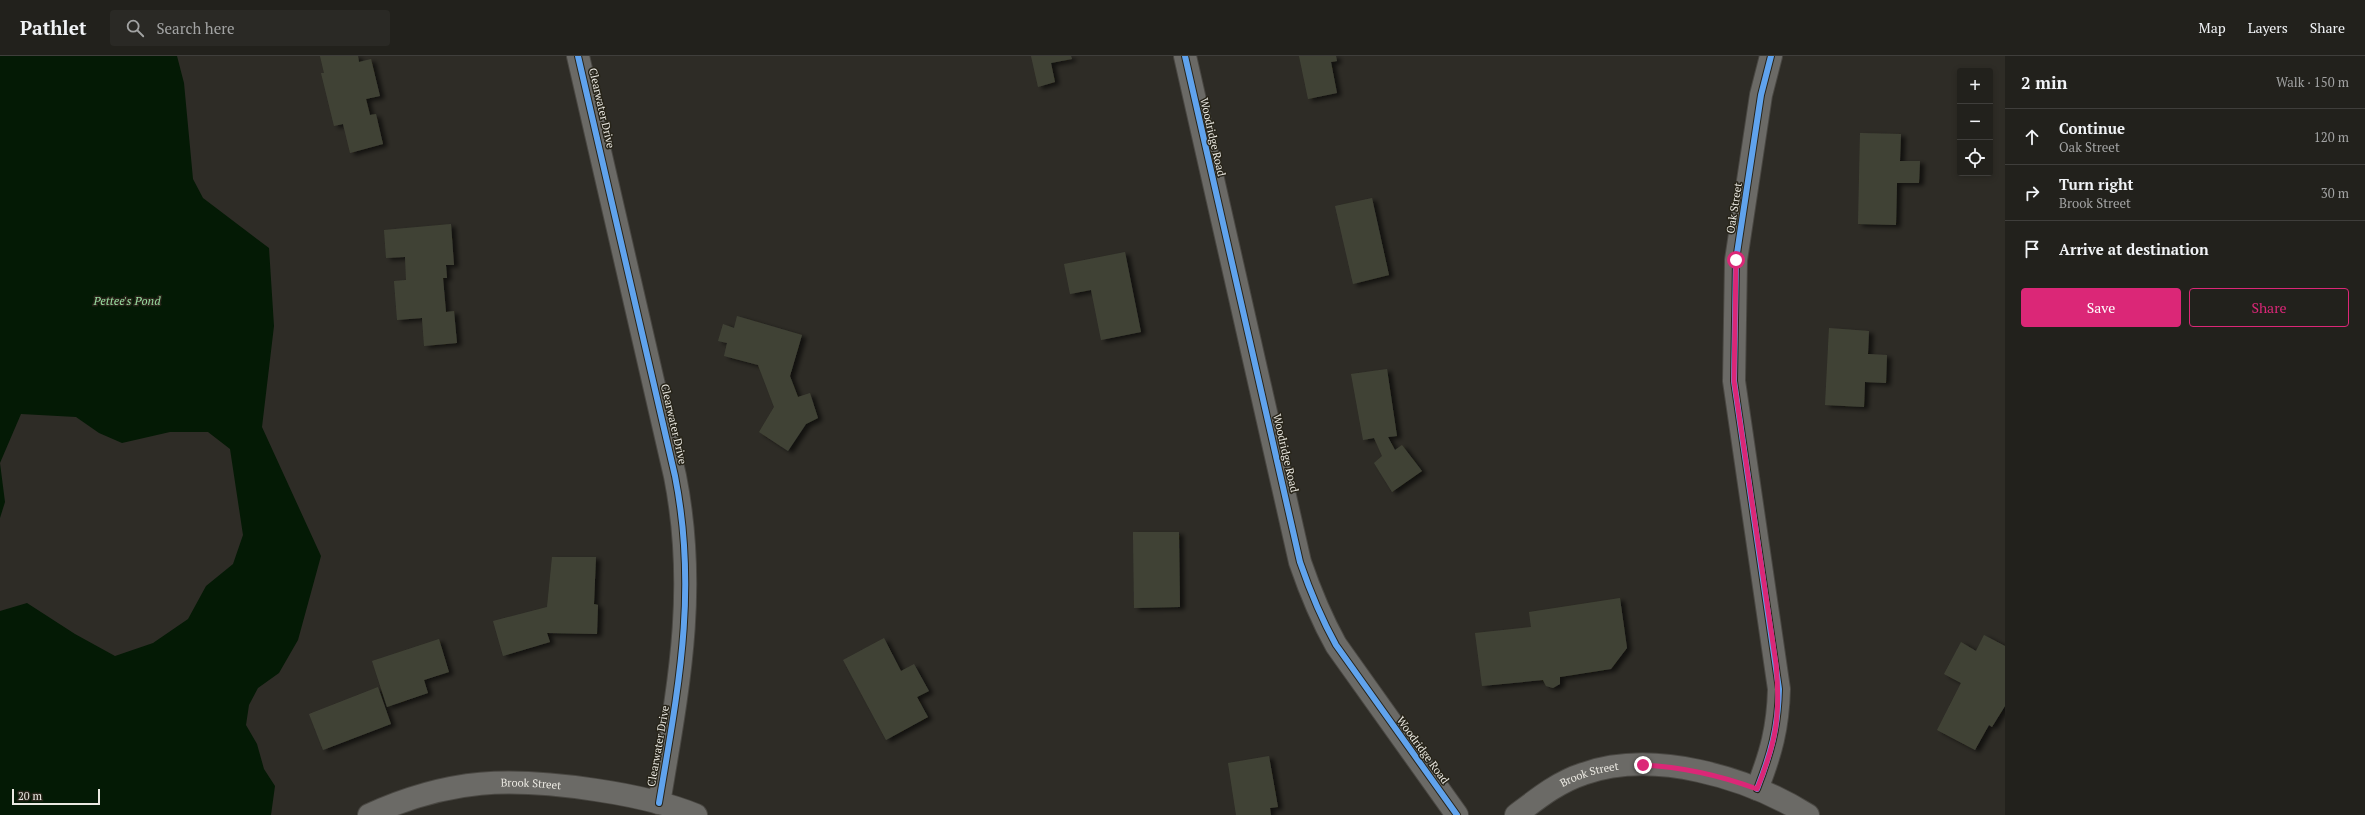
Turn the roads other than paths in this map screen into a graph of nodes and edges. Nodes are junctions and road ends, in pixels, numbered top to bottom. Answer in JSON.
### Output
{"nodes":[{"id":1,"x":578,"y":56,"type":"edge"},
{"id":2,"x":1184,"y":56,"type":"edge"},
{"id":3,"x":1771,"y":56,"type":"edge"},
{"id":4,"x":1757,"y":789,"type":"junction"},
{"id":5,"x":659,"y":803,"type":"junction"},
{"id":6,"x":369,"y":815,"type":"edge"},
{"id":7,"x":696,"y":815,"type":"edge"},
{"id":8,"x":1457,"y":815,"type":"edge"},
{"id":9,"x":1516,"y":815,"type":"edge"},
{"id":10,"x":1808,"y":815,"type":"edge"}],
"edges":[{"from":1,"to":5,"type":"street","name":"Clearwater Drive"},
{"from":2,"to":8,"type":"street","name":"Woodridge Road"},
{"from":3,"to":4,"type":"street","name":"Oak Street"},
{"from":4,"to":9,"type":"street","name":"Brook Street"},
{"from":4,"to":10,"type":"street","name":"Brook Street"},
{"from":5,"to":6,"type":"street","name":"Brook Street"},
{"from":5,"to":7,"type":"street","name":"Brook Street"}]}
